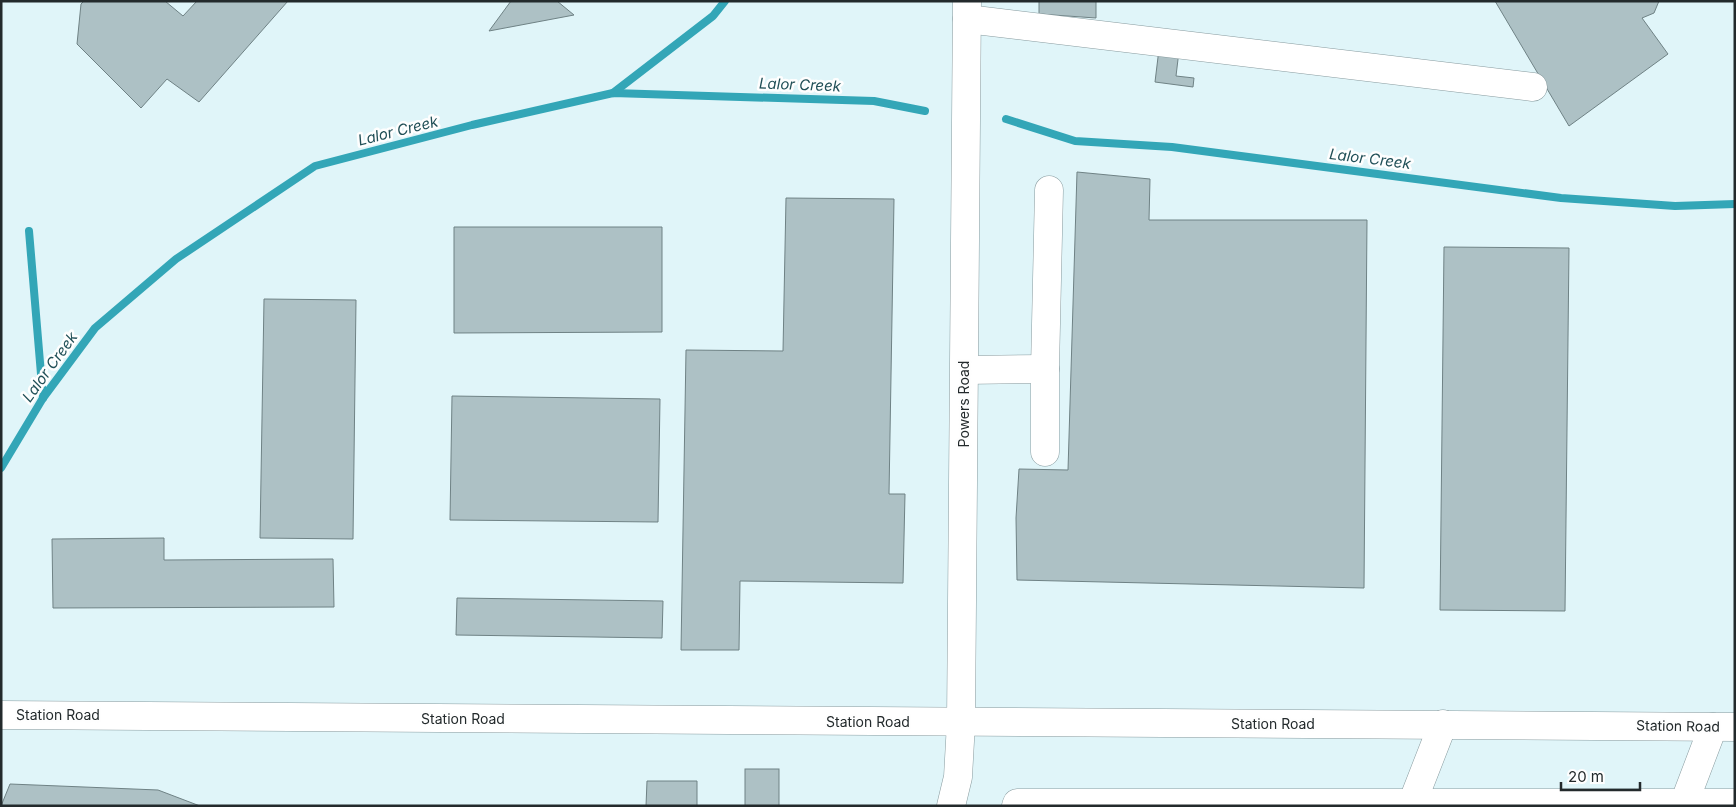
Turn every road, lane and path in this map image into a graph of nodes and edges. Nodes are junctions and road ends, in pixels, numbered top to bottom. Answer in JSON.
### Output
{"nodes":[{"id":1,"x":967,"y":10,"type":"edge"},
{"id":2,"x":1533,"y":87,"type":"dead end"},
{"id":3,"x":1050,"y":190,"type":"dead end"},
{"id":4,"x":1045,"y":369,"type":"junction"},
{"id":5,"x":965,"y":370,"type":"junction"},
{"id":6,"x":1045,"y":452,"type":"dead end"},
{"id":7,"x":1,"y":715,"type":"edge"},
{"id":8,"x":962,"y":723,"type":"junction"},
{"id":9,"x":1443,"y":724,"type":"junction"},
{"id":10,"x":1724,"y":727,"type":"edge"},
{"id":11,"x":1735,"y":803,"type":"edge"},
{"id":12,"x":1412,"y":804,"type":"edge"},
{"id":13,"x":1683,"y":804,"type":"edge"},
{"id":14,"x":951,"y":806,"type":"edge"},
{"id":15,"x":1016,"y":806,"type":"edge"}],
"edges":[{"from":1,"to":2,"type":"main road"},
{"from":1,"to":5,"type":"main road","name":"Powers Road"},
{"from":3,"to":4,"type":"main road"},
{"from":4,"to":5,"type":"main road"},
{"from":4,"to":6,"type":"main road"},
{"from":5,"to":8,"type":"main road","name":"Powers Road"},
{"from":7,"to":8,"type":"main road","name":"Station Road"},
{"from":8,"to":9,"type":"main road","name":"Station Road"},
{"from":8,"to":14,"type":"main road","name":"Powers Road"},
{"from":9,"to":10,"type":"main road","name":"Station Road"},
{"from":9,"to":12,"type":"main road"},
{"from":10,"to":13,"type":"main road"},
{"from":11,"to":13,"type":"main road"},
{"from":12,"to":13,"type":"main road"},
{"from":12,"to":15,"type":"main road"}]}
